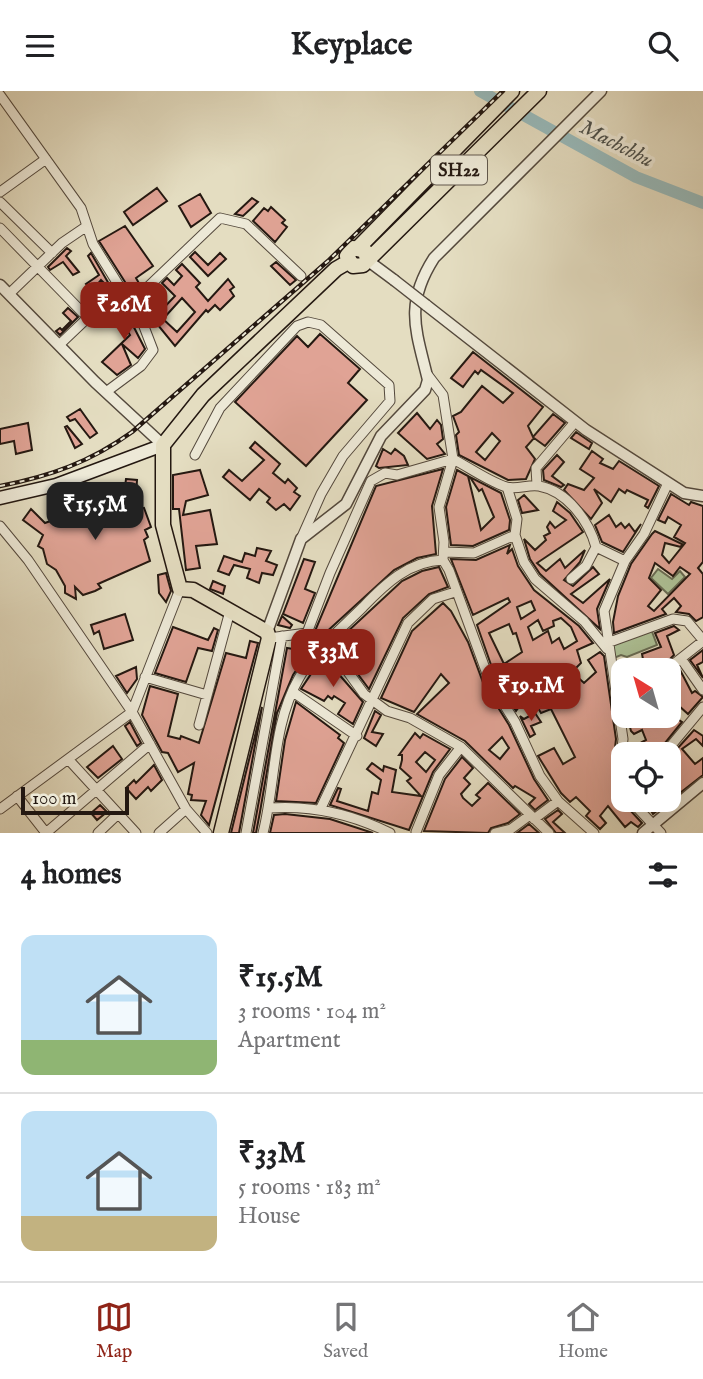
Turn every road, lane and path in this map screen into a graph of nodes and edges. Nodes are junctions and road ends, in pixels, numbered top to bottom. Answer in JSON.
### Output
{"nodes":[{"id":1,"x":512,"y":91,"type":"edge"},
{"id":2,"x":539,"y":91,"type":"edge"},
{"id":3,"x":601,"y":91,"type":"edge"},
{"id":4,"x":0,"y":95,"type":"edge"},
{"id":5,"x":46,"y":159,"type":"junction"},
{"id":6,"x":0,"y":192,"type":"edge"},
{"id":7,"x":0,"y":202,"type":"edge"},
{"id":8,"x":87,"y":226,"type":"junction"},
{"id":9,"x":0,"y":228,"type":"edge"},
{"id":10,"x":364,"y":249,"type":"junction"},
{"id":11,"x":52,"y":253,"type":"junction"},
{"id":12,"x":37,"y":267,"type":"junction"},
{"id":13,"x":301,"y":276,"type":"dead end"},
{"id":14,"x":0,"y":285,"type":"edge"},
{"id":15,"x":119,"y":288,"type":"junction"},
{"id":16,"x":9,"y":294,"type":"junction"},
{"id":17,"x":129,"y":305,"type":"junction"},
{"id":18,"x":82,"y":312,"type":"dead end"},
{"id":19,"x":59,"y":345,"type":"junction"},
{"id":20,"x":427,"y":374,"type":"junction"},
{"id":21,"x":106,"y":392,"type":"junction"},
{"id":22,"x":575,"y":422,"type":"junction"},
{"id":23,"x":163,"y":445,"type":"junction"},
{"id":24,"x":195,"y":456,"type":"dead end"},
{"id":25,"x":453,"y":459,"type":"junction"},
{"id":26,"x":668,"y":483,"type":"junction"},
{"id":27,"x":537,"y":485,"type":"junction"},
{"id":28,"x":508,"y":487,"type":"junction"},
{"id":29,"x":703,"y":496,"type":"edge"},
{"id":30,"x":0,"y":498,"type":"edge"},
{"id":31,"x":0,"y":526,"type":"edge"},
{"id":32,"x":514,"y":535,"type":"junction"},
{"id":33,"x":301,"y":539,"type":"junction"},
{"id":34,"x":596,"y":547,"type":"junction"},
{"id":35,"x":443,"y":556,"type":"junction"},
{"id":36,"x":625,"y":561,"type":"junction"},
{"id":37,"x":571,"y":579,"type":"dead end"},
{"id":38,"x":180,"y":589,"type":"junction"},
{"id":39,"x":455,"y":592,"type":"junction"},
{"id":40,"x":230,"y":611,"type":"junction"},
{"id":41,"x":307,"y":633,"type":"junction"},
{"id":42,"x":273,"y":635,"type":"junction"},
{"id":43,"x":703,"y":641,"type":"edge"},
{"id":44,"x":607,"y":643,"type":"junction"},
{"id":45,"x":322,"y":644,"type":"junction"},
{"id":46,"x":610,"y":653,"type":"junction"},
{"id":47,"x":611,"y":658,"type":"edge"},
{"id":48,"x":682,"y":660,"type":"joint"},
{"id":49,"x":145,"y":677,"type":"junction"},
{"id":50,"x":703,"y":690,"type":"edge"},
{"id":51,"x":293,"y":692,"type":"junction"},
{"id":52,"x":207,"y":695,"type":"junction"},
{"id":53,"x":370,"y":699,"type":"junction"},
{"id":54,"x":703,"y":707,"type":"edge"},
{"id":55,"x":132,"y":712,"type":"junction"},
{"id":56,"x":199,"y":725,"type":"dead end"},
{"id":57,"x":358,"y":737,"type":"junction"},
{"id":58,"x":674,"y":742,"type":"edge"},
{"id":59,"x":150,"y":744,"type":"junction"},
{"id":60,"x":461,"y":747,"type":"junction"},
{"id":61,"x":68,"y":759,"type":"junction"},
{"id":62,"x":703,"y":783,"type":"edge"},
{"id":63,"x":96,"y":790,"type":"junction"},
{"id":64,"x":17,"y":796,"type":"junction"},
{"id":65,"x":558,"y":801,"type":"junction"},
{"id":66,"x":269,"y":808,"type":"junction"},
{"id":67,"x":0,"y":809,"type":"edge"},
{"id":68,"x":186,"y":809,"type":"junction"},
{"id":69,"x":320,"y":810,"type":"junction"},
{"id":70,"x":641,"y":812,"type":"edge"},
{"id":71,"x":118,"y":814,"type":"junction"},
{"id":72,"x":532,"y":817,"type":"junction"},
{"id":73,"x":657,"y":829,"type":"edge"},
{"id":74,"x":46,"y":833,"type":"edge"},
{"id":75,"x":98,"y":833,"type":"edge"},
{"id":76,"x":136,"y":833,"type":"edge"},
{"id":77,"x":159,"y":833,"type":"edge"},
{"id":78,"x":208,"y":833,"type":"edge"},
{"id":79,"x":221,"y":833,"type":"edge"},
{"id":80,"x":246,"y":833,"type":"edge"},
{"id":81,"x":262,"y":833,"type":"edge"},
{"id":82,"x":390,"y":833,"type":"edge"},
{"id":83,"x":416,"y":833,"type":"edge"},
{"id":84,"x":495,"y":833,"type":"edge"},
{"id":85,"x":549,"y":833,"type":"edge"},
{"id":86,"x":594,"y":833,"type":"edge"},
{"id":87,"x":643,"y":833,"type":"edge"}],
"edges":[{"from":1,"to":10,"type":"main road","number":"SH22"},
{"from":2,"to":10,"type":"main road","number":"SH22"},
{"from":3,"to":20,"type":"street"},
{"from":4,"to":5,"type":"street"},
{"from":5,"to":6,"type":"street"},
{"from":5,"to":8,"type":"street"},
{"from":7,"to":11,"type":"street"},
{"from":8,"to":11,"type":"street"},
{"from":8,"to":15,"type":"street"},
{"from":9,"to":12,"type":"street"},
{"from":10,"to":22,"type":"street","bridge":true},
{"from":10,"to":23,"type":"main road"},
{"from":11,"to":12,"type":"street"},
{"from":12,"to":16,"type":"street"},
{"from":12,"to":18,"type":"street"},
{"from":13,"to":17,"type":"street"},
{"from":14,"to":16,"type":"street"},
{"from":15,"to":17,"type":"street"},
{"from":15,"to":19,"type":"street"},
{"from":16,"to":19,"type":"street"},
{"from":17,"to":21,"type":"street"},
{"from":19,"to":21,"type":"street"},
{"from":20,"to":25,"type":"street"},
{"from":20,"to":33,"type":"street"},
{"from":21,"to":23,"type":"street"},
{"from":22,"to":26,"type":"street"},
{"from":22,"to":27,"type":"street"},
{"from":23,"to":30,"type":"main road"},
{"from":23,"to":38,"type":"main road"},
{"from":24,"to":33,"type":"street"},
{"from":25,"to":28,"type":"street"},
{"from":25,"to":35,"type":"street"},
{"from":25,"to":41,"type":"street"},
{"from":26,"to":29,"type":"street"},
{"from":26,"to":36,"type":"street"},
{"from":27,"to":28,"type":"street"},
{"from":27,"to":34,"type":"street"},
{"from":28,"to":32,"type":"street"},
{"from":31,"to":55,"type":"street"},
{"from":32,"to":35,"type":"street"},
{"from":32,"to":46,"type":"street"},
{"from":33,"to":42,"type":"street"},
{"from":34,"to":36,"type":"street"},
{"from":34,"to":37,"type":"street"},
{"from":35,"to":39,"type":"street"},
{"from":35,"to":45,"type":"street"},
{"from":36,"to":44,"type":"street"},
{"from":38,"to":40,"type":"main road"},
{"from":38,"to":49,"type":"street"},
{"from":39,"to":53,"type":"street"},
{"from":39,"to":65,"type":"street"},
{"from":40,"to":42,"type":"main road"},
{"from":40,"to":52,"type":"street"},
{"from":41,"to":42,"type":"street"},
{"from":41,"to":45,"type":"street"},
{"from":42,"to":79,"type":"main road"},
{"from":42,"to":80,"type":"street"},
{"from":43,"to":44,"type":"street"},
{"from":43,"to":48,"type":"street"},
{"from":44,"to":46,"type":"street"},
{"from":45,"to":51,"type":"street"},
{"from":45,"to":53,"type":"street"},
{"from":46,"to":47,"type":"street"},
{"from":48,"to":50,"type":"street"},
{"from":49,"to":52,"type":"street"},
{"from":49,"to":55,"type":"street"},
{"from":51,"to":57,"type":"street"},
{"from":51,"to":66,"type":"street"},
{"from":52,"to":56,"type":"street"},
{"from":53,"to":57,"type":"street"},
{"from":53,"to":60,"type":"street"},
{"from":54,"to":58,"type":"street"},
{"from":55,"to":59,"type":"street"},
{"from":55,"to":61,"type":"street"},
{"from":57,"to":69,"type":"street"},
{"from":59,"to":63,"type":"street"},
{"from":59,"to":68,"type":"street"},
{"from":60,"to":72,"type":"street"},
{"from":60,"to":83,"type":"street"},
{"from":61,"to":63,"type":"street"},
{"from":61,"to":64,"type":"street"},
{"from":62,"to":73,"type":"street"},
{"from":63,"to":71,"type":"street"},
{"from":63,"to":74,"type":"street"},
{"from":64,"to":67,"type":"street"},
{"from":64,"to":74,"type":"street"},
{"from":65,"to":72,"type":"street"},
{"from":65,"to":86,"type":"street"},
{"from":66,"to":69,"type":"street"},
{"from":66,"to":81,"type":"street"},
{"from":68,"to":77,"type":"street"},
{"from":68,"to":78,"type":"street"},
{"from":69,"to":82,"type":"street"},
{"from":70,"to":73,"type":"street"},
{"from":71,"to":75,"type":"street"},
{"from":71,"to":76,"type":"street"},
{"from":72,"to":84,"type":"street"},
{"from":72,"to":85,"type":"street"},
{"from":73,"to":87,"type":"street"}]}
